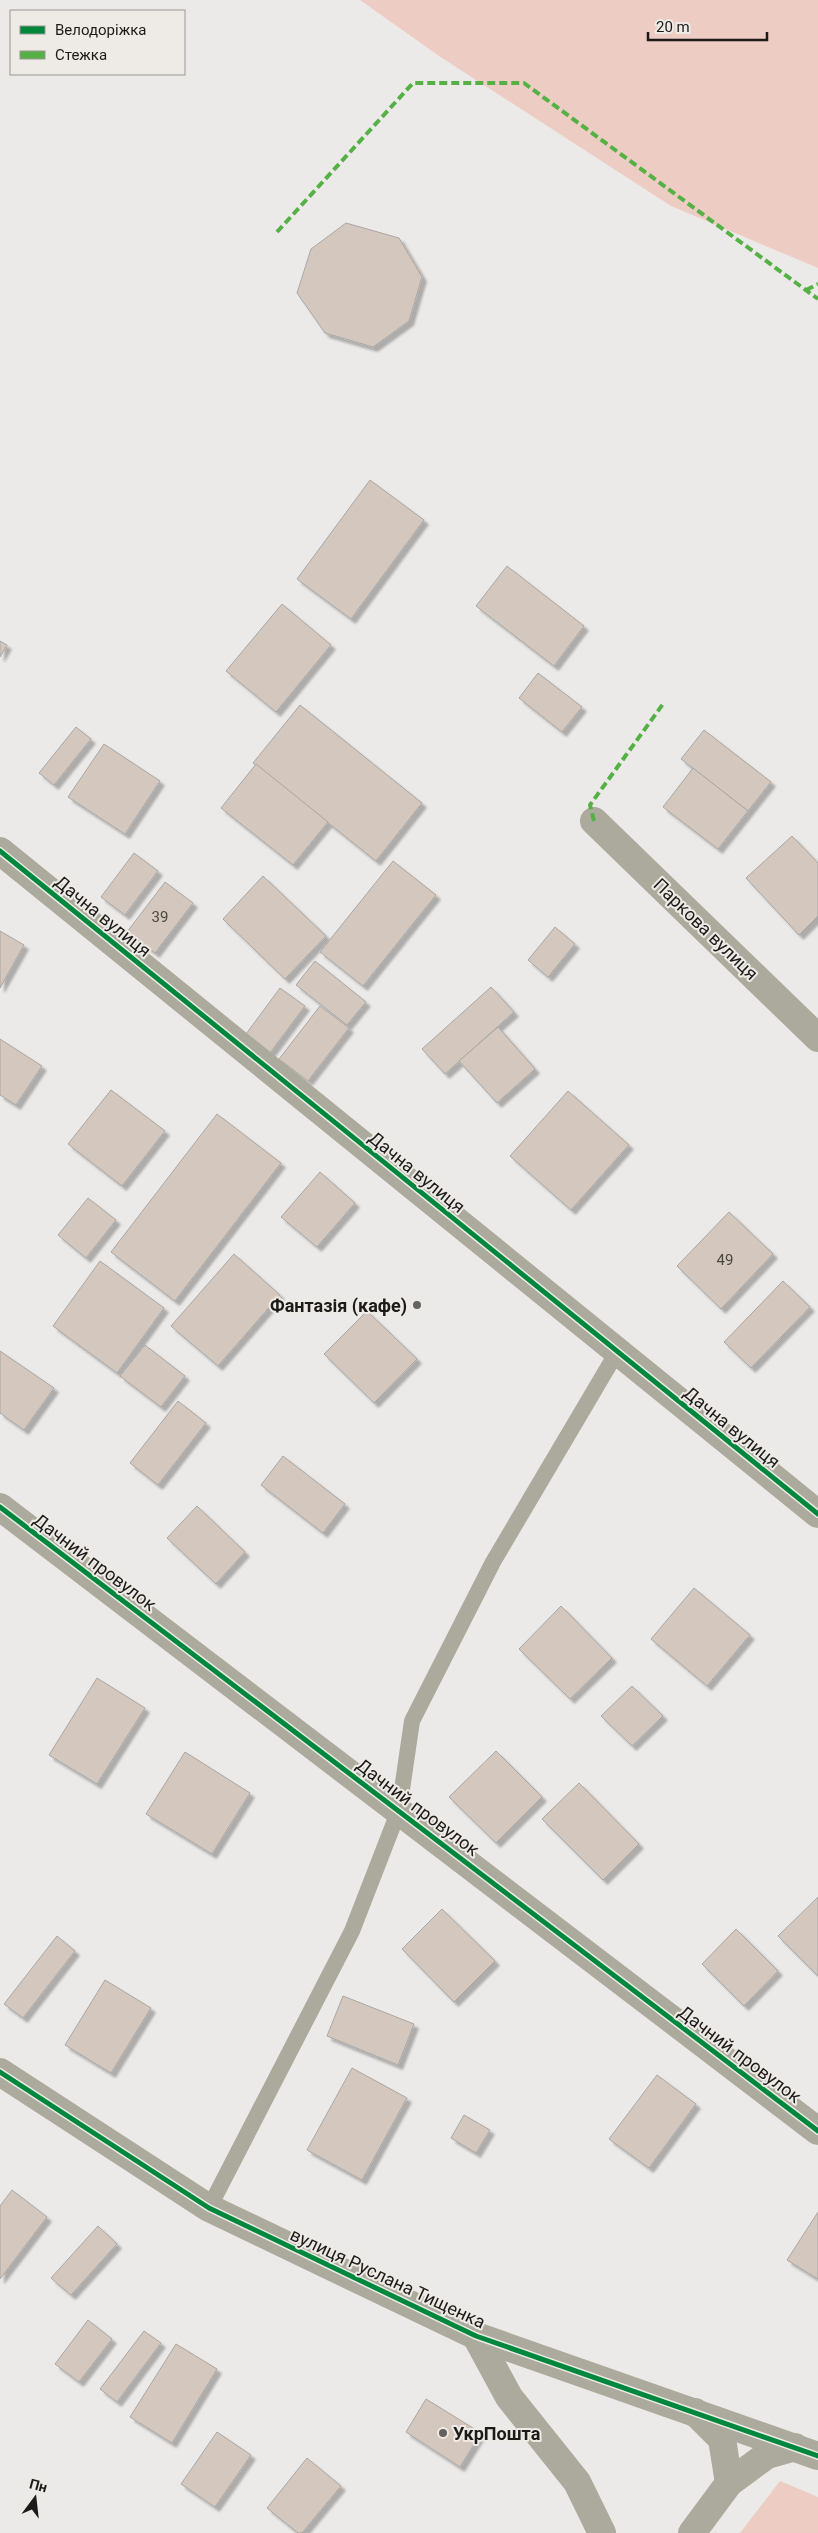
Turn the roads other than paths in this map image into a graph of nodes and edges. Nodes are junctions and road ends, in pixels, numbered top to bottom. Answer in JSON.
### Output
{"nodes":[{"id":1,"x":594,"y":821,"type":"dead end"},
{"id":2,"x":0,"y":851,"type":"edge"},
{"id":3,"x":818,"y":1038,"type":"edge"},
{"id":4,"x":617,"y":1352,"type":"junction"},
{"id":5,"x":0,"y":1507,"type":"edge"},
{"id":6,"x":818,"y":1514,"type":"edge"},
{"id":7,"x":399,"y":1810,"type":"junction"},
{"id":8,"x":0,"y":2072,"type":"edge"},
{"id":9,"x":818,"y":2131,"type":"edge"},
{"id":10,"x":209,"y":2208,"type":"junction"},
{"id":11,"x":476,"y":2336,"type":"junction"},
{"id":12,"x":695,"y":2412,"type":"junction"},
{"id":13,"x":806,"y":2451,"type":"edge"},
{"id":14,"x":729,"y":2483,"type":"junction"},
{"id":15,"x":602,"y":2533,"type":"edge"},
{"id":16,"x":692,"y":2533,"type":"edge"}],
"edges":[{"from":1,"to":3,"type":"street","name":"Паркова вулиця"},
{"from":2,"to":4,"type":"street","name":"Дачна вулиця"},
{"from":4,"to":6,"type":"street","name":"Дачна вулиця"},
{"from":4,"to":7,"type":"lane"},
{"from":5,"to":7,"type":"street","name":"Дачний провулок"},
{"from":7,"to":9,"type":"street","name":"Дачний провулок"},
{"from":7,"to":10,"type":"lane"},
{"from":8,"to":10,"type":"street","name":"вулиця Руслана Тищенка"},
{"from":10,"to":11,"type":"street","name":"вулиця Руслана Тищенка"},
{"from":11,"to":12,"type":"street","name":"вулиця Руслана Тищенка"},
{"from":11,"to":15,"type":"street"},
{"from":12,"to":13,"type":"street","name":"вулиця Руслана Тищенка"},
{"from":12,"to":14,"type":"street"},
{"from":13,"to":14,"type":"street"},
{"from":14,"to":16,"type":"street"}]}
